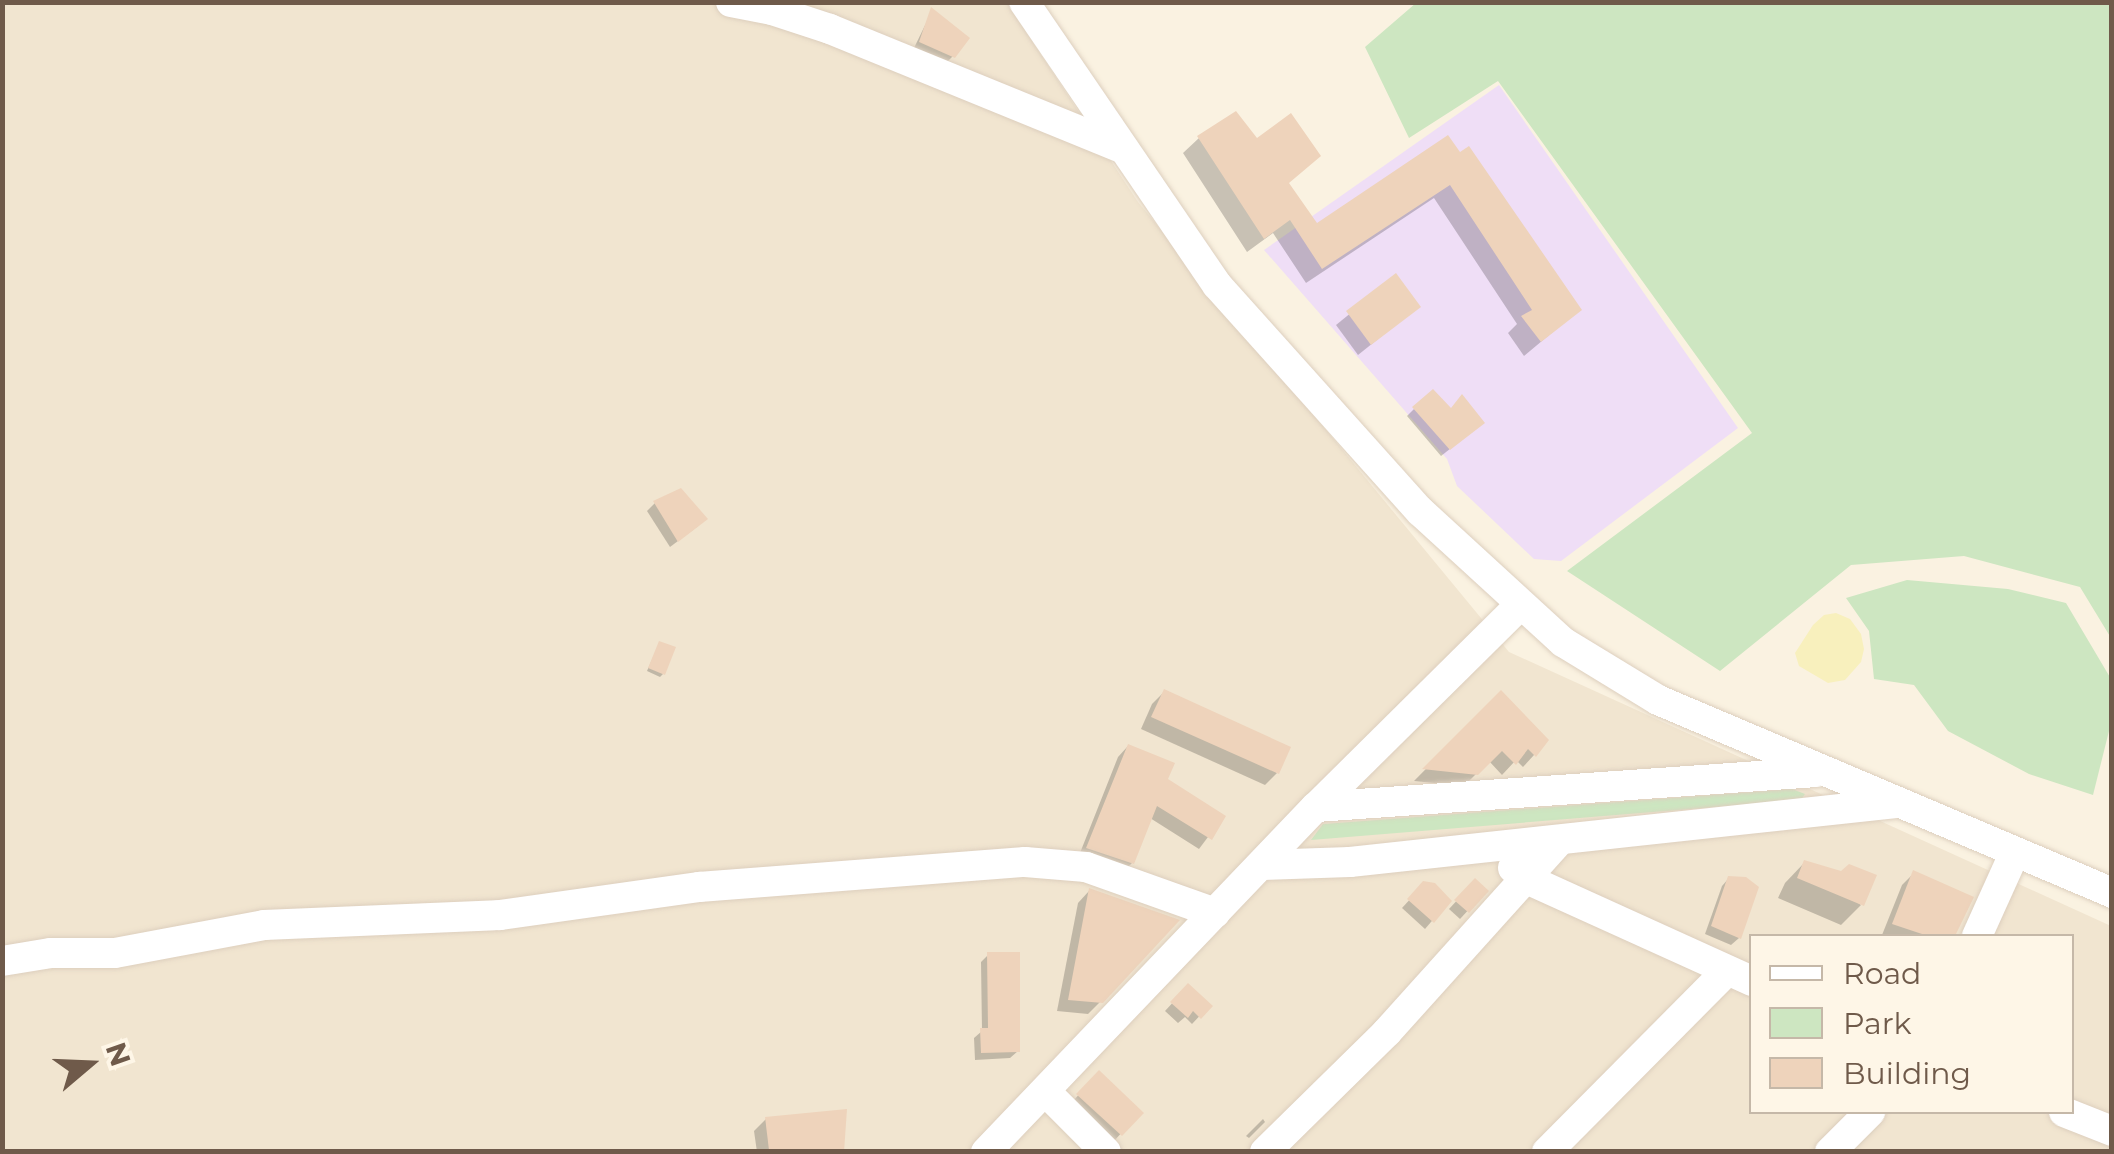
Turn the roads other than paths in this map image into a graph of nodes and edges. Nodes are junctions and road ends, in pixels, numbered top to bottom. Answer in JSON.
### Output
{"nodes":[{"id":1,"x":730,"y":2,"type":"edge"},
{"id":2,"x":1024,"y":2,"type":"edge"},
{"id":3,"x":1119,"y":147,"type":"junction"},
{"id":4,"x":1519,"y":606,"type":"junction"},
{"id":5,"x":1824,"y":772,"type":"junction"},
{"id":6,"x":1903,"y":802,"type":"junction"},
{"id":7,"x":1316,"y":807,"type":"junction"},
{"id":8,"x":1560,"y":841,"type":"junction"},
{"id":9,"x":1486,"y":848,"type":"junction"},
{"id":10,"x":2015,"y":852,"type":"junction"},
{"id":11,"x":1262,"y":865,"type":"junction"},
{"id":12,"x":1529,"y":880,"type":"junction"},
{"id":13,"x":2112,"y":892,"type":"edge"},
{"id":14,"x":1215,"y":913,"type":"junction"},
{"id":15,"x":1978,"y":934,"type":"edge"},
{"id":16,"x":2,"y":961,"type":"edge"},
{"id":17,"x":1740,"y":976,"type":"edge"},
{"id":18,"x":1044,"y":1091,"type":"junction"},
{"id":19,"x":1868,"y":1114,"type":"edge"},
{"id":20,"x":2069,"y":1114,"type":"edge"},
{"id":21,"x":2112,"y":1132,"type":"edge"},
{"id":22,"x":986,"y":1152,"type":"edge"},
{"id":23,"x":1106,"y":1152,"type":"edge"},
{"id":24,"x":1265,"y":1152,"type":"edge"},
{"id":25,"x":1548,"y":1152,"type":"edge"},
{"id":26,"x":1830,"y":1152,"type":"edge"}],
"edges":[{"from":1,"to":3,"type":"street"},
{"from":2,"to":3,"type":"street"},
{"from":3,"to":4,"type":"street"},
{"from":4,"to":5,"type":"street"},
{"from":4,"to":7,"type":"street"},
{"from":5,"to":6,"type":"street"},
{"from":5,"to":7,"type":"street"},
{"from":6,"to":8,"type":"street"},
{"from":6,"to":10,"type":"street"},
{"from":7,"to":11,"type":"street"},
{"from":8,"to":9,"type":"street"},
{"from":8,"to":12,"type":"street"},
{"from":9,"to":11,"type":"street"},
{"from":9,"to":12,"type":"street"},
{"from":10,"to":13,"type":"street"},
{"from":10,"to":15,"type":"street"},
{"from":11,"to":14,"type":"street"},
{"from":12,"to":17,"type":"street"},
{"from":12,"to":24,"type":"street"},
{"from":14,"to":16,"type":"street"},
{"from":14,"to":18,"type":"street"},
{"from":17,"to":25,"type":"street"},
{"from":18,"to":22,"type":"street"},
{"from":18,"to":23,"type":"street"},
{"from":19,"to":26,"type":"street"},
{"from":20,"to":21,"type":"street"}]}
